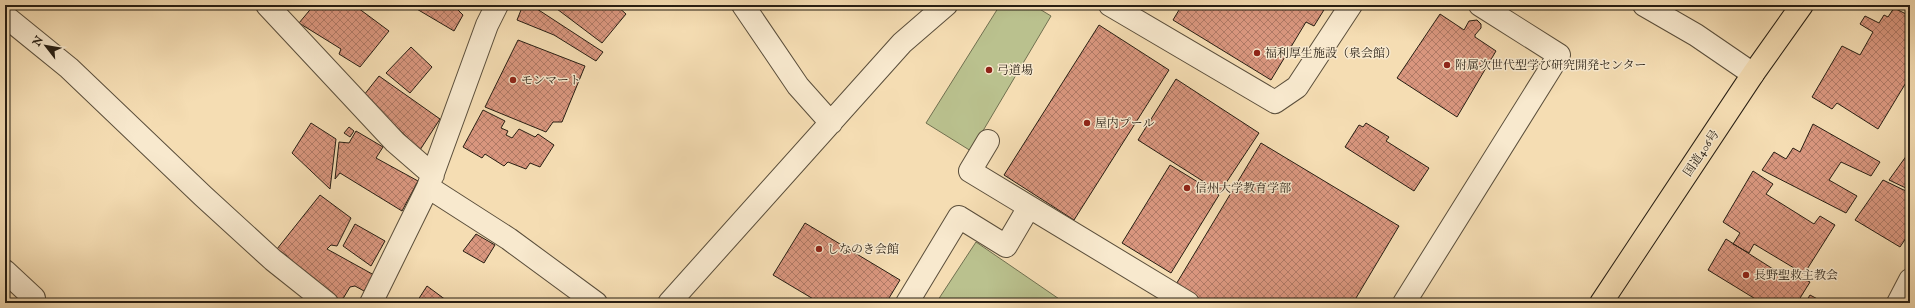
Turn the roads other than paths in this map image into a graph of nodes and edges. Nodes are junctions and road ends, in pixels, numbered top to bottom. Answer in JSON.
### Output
{"nodes":[{"id":1,"x":267,"y":5,"type":"edge"},
{"id":2,"x":498,"y":5,"type":"edge"},
{"id":3,"x":743,"y":5,"type":"edge"},
{"id":4,"x":946,"y":5,"type":"edge"},
{"id":5,"x":1110,"y":5,"type":"edge"},
{"id":6,"x":1351,"y":5,"type":"edge"},
{"id":7,"x":1480,"y":5,"type":"edge"},
{"id":8,"x":1644,"y":5,"type":"edge"},
{"id":9,"x":1802,"y":5,"type":"edge"},
{"id":10,"x":5,"y":16,"type":"edge"},
{"id":11,"x":1754,"y":74,"type":"junction"},
{"id":12,"x":831,"y":123,"type":"junction"},
{"id":13,"x":988,"y":141,"type":"dead end"},
{"id":14,"x":431,"y":181,"type":"junction"},
{"id":15,"x":1029,"y":207,"type":"junction"},
{"id":16,"x":5,"y":271,"type":"edge"},
{"id":17,"x":1910,"y":280,"type":"edge"},
{"id":18,"x":30,"y":303,"type":"edge"},
{"id":19,"x":327,"y":303,"type":"edge"},
{"id":20,"x":371,"y":303,"type":"edge"},
{"id":21,"x":596,"y":303,"type":"edge"},
{"id":22,"x":669,"y":303,"type":"edge"},
{"id":23,"x":907,"y":303,"type":"edge"},
{"id":24,"x":1188,"y":303,"type":"edge"},
{"id":25,"x":1404,"y":303,"type":"edge"},
{"id":26,"x":1601,"y":303,"type":"edge"},
{"id":27,"x":1898,"y":303,"type":"edge"}],
"edges":[{"from":1,"to":14,"type":"street"},
{"from":2,"to":14,"type":"street"},
{"from":3,"to":12,"type":"street"},
{"from":4,"to":12,"type":"street"},
{"from":5,"to":6,"type":"street"},
{"from":7,"to":25,"type":"street"},
{"from":8,"to":11,"type":"street"},
{"from":9,"to":11,"type":"highway","name":"国道406号"},
{"from":10,"to":19,"type":"street"},
{"from":11,"to":26,"type":"highway","name":"国道406号"},
{"from":12,"to":22,"type":"street"},
{"from":13,"to":15,"type":"street"},
{"from":14,"to":20,"type":"street"},
{"from":14,"to":21,"type":"street"},
{"from":15,"to":23,"type":"street"},
{"from":15,"to":24,"type":"street"},
{"from":16,"to":18,"type":"street"},
{"from":17,"to":27,"type":"street"}]}
